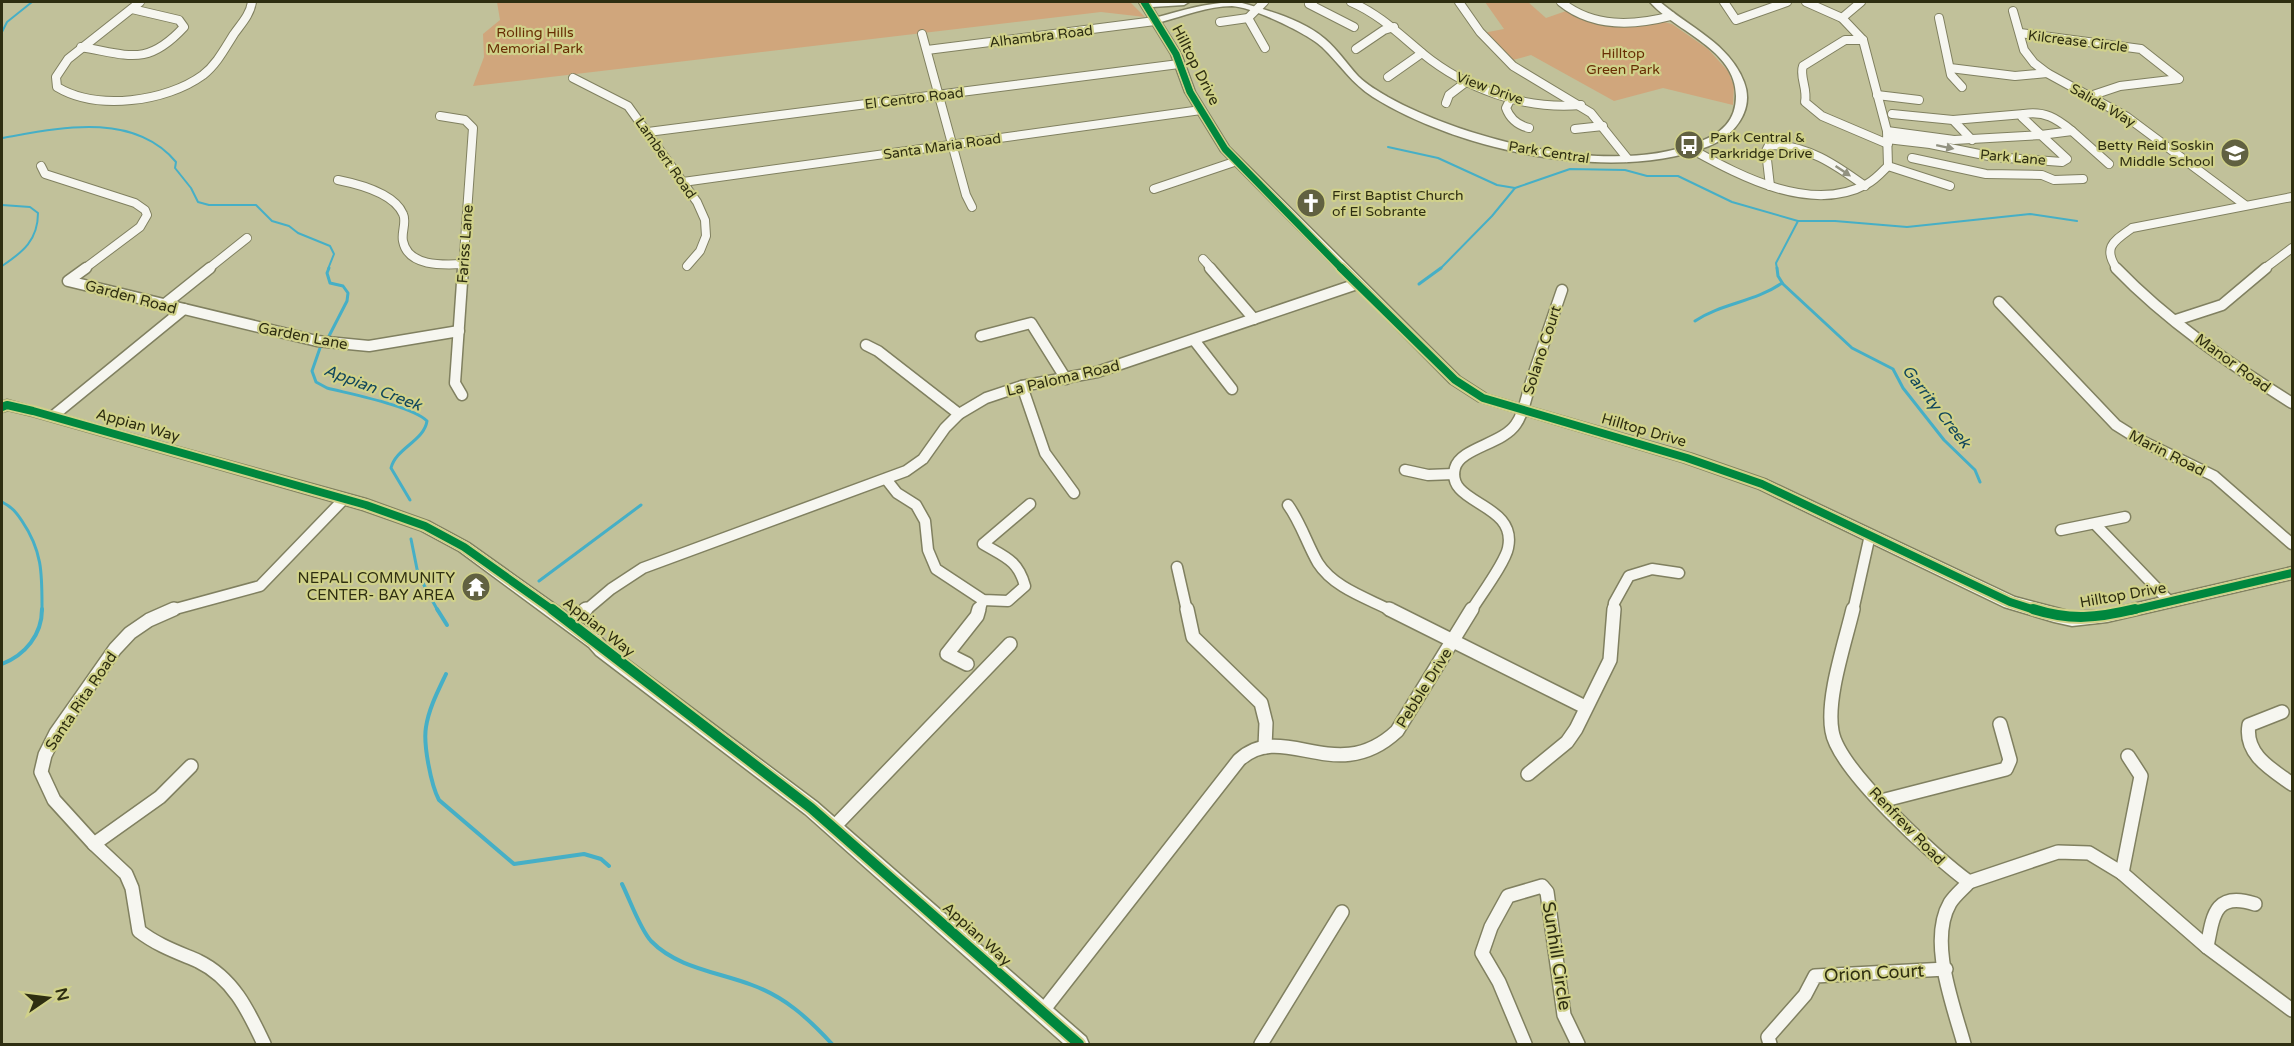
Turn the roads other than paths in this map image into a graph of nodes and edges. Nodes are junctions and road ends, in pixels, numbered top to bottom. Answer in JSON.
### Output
{"nodes":[{"id":1,"x":140,"y":2,"type":"edge"},
{"id":2,"x":252,"y":2,"type":"edge"},
{"id":3,"x":1179,"y":2,"type":"edge"},
{"id":4,"x":1234,"y":2,"type":"edge"},
{"id":5,"x":1313,"y":2,"type":"edge"},
{"id":6,"x":1352,"y":2,"type":"edge"},
{"id":7,"x":1372,"y":2,"type":"edge"},
{"id":8,"x":1459,"y":2,"type":"edge"},
{"id":9,"x":1561,"y":2,"type":"edge"},
{"id":10,"x":1655,"y":2,"type":"edge"},
{"id":11,"x":1724,"y":2,"type":"edge"},
{"id":12,"x":1787,"y":2,"type":"edge"},
{"id":13,"x":1806,"y":2,"type":"edge"},
{"id":14,"x":1861,"y":2,"type":"edge"},
{"id":15,"x":1145,"y":3,"type":"edge"},
{"id":16,"x":1260,"y":5,"type":"edge"},
{"id":17,"x":1361,"y":5,"type":"junction"},
{"id":18,"x":132,"y":9,"type":"junction"},
{"id":19,"x":2013,"y":11,"type":"dead end"},
{"id":20,"x":1671,"y":16,"type":"junction"},
{"id":21,"x":1248,"y":18,"type":"junction"},
{"id":22,"x":1842,"y":18,"type":"junction"},
{"id":23,"x":1939,"y":18,"type":"dead end"},
{"id":24,"x":1155,"y":21,"type":"junction"},
{"id":25,"x":1220,"y":22,"type":"dead end"},
{"id":26,"x":1354,"y":27,"type":"dead end"},
{"id":27,"x":1394,"y":27,"type":"junction"},
{"id":28,"x":2020,"y":33,"type":"junction"},
{"id":29,"x":922,"y":34,"type":"dead end"},
{"id":30,"x":1863,"y":40,"type":"junction"},
{"id":31,"x":81,"y":47,"type":"junction"},
{"id":32,"x":1265,"y":48,"type":"dead end"},
{"id":33,"x":1356,"y":49,"type":"dead end"},
{"id":34,"x":927,"y":50,"type":"junction"},
{"id":35,"x":1422,"y":53,"type":"junction"},
{"id":36,"x":1179,"y":64,"type":"junction"},
{"id":37,"x":1950,"y":68,"type":"junction"},
{"id":38,"x":2047,"y":73,"type":"junction"},
{"id":39,"x":1388,"y":77,"type":"dead end"},
{"id":40,"x":573,"y":78,"type":"dead end"},
{"id":41,"x":1466,"y":82,"type":"junction"},
{"id":42,"x":1962,"y":87,"type":"dead end"},
{"id":43,"x":939,"y":95,"type":"junction"},
{"id":44,"x":1877,"y":95,"type":"junction"},
{"id":45,"x":2090,"y":96,"type":"junction"},
{"id":46,"x":1511,"y":98,"type":"junction"},
{"id":47,"x":1919,"y":100,"type":"dead end"},
{"id":48,"x":1446,"y":103,"type":"dead end"},
{"id":49,"x":1581,"y":105,"type":"junction"},
{"id":50,"x":1201,"y":110,"type":"junction"},
{"id":51,"x":1892,"y":114,"type":"dead end"},
{"id":52,"x":2023,"y":115,"type":"junction"},
{"id":53,"x":440,"y":116,"type":"dead end"},
{"id":54,"x":1953,"y":120,"type":"junction"},
{"id":55,"x":1603,"y":126,"type":"junction"},
{"id":56,"x":1529,"y":128,"type":"dead end"},
{"id":57,"x":1575,"y":129,"type":"dead end"},
{"id":58,"x":2072,"y":131,"type":"junction"},
{"id":59,"x":648,"y":132,"type":"junction"},
{"id":60,"x":2041,"y":135,"type":"junction"},
{"id":61,"x":1887,"y":138,"type":"junction"},
{"id":62,"x":1972,"y":140,"type":"junction"},
{"id":63,"x":952,"y":144,"type":"junction"},
{"id":64,"x":1693,"y":150,"type":"junction"},
{"id":65,"x":1968,"y":152,"type":"junction"},
{"id":66,"x":1627,"y":158,"type":"junction"},
{"id":67,"x":1912,"y":158,"type":"dead end"},
{"id":68,"x":2033,"y":158,"type":"junction"},
{"id":69,"x":1236,"y":161,"type":"junction"},
{"id":70,"x":2109,"y":164,"type":"dead end"},
{"id":71,"x":41,"y":166,"type":"dead end"},
{"id":72,"x":1888,"y":166,"type":"junction"},
{"id":73,"x":1971,"y":171,"type":"junction"},
{"id":74,"x":2083,"y":179,"type":"dead end"},
{"id":75,"x":338,"y":180,"type":"dead end"},
{"id":76,"x":2054,"y":180,"type":"junction"},
{"id":77,"x":683,"y":182,"type":"junction"},
{"id":78,"x":1770,"y":186,"type":"junction"},
{"id":79,"x":1865,"y":186,"type":"junction"},
{"id":80,"x":1950,"y":186,"type":"dead end"},
{"id":81,"x":1154,"y":189,"type":"dead end"},
{"id":82,"x":2292,"y":197,"type":"edge"},
{"id":83,"x":2245,"y":205,"type":"junction"},
{"id":84,"x":972,"y":207,"type":"dead end"},
{"id":85,"x":247,"y":238,"type":"dead end"},
{"id":86,"x":2292,"y":248,"type":"edge"},
{"id":87,"x":2282,"y":254,"type":"junction"},
{"id":88,"x":1203,"y":259,"type":"dead end"},
{"id":89,"x":2292,"y":260,"type":"edge"},
{"id":90,"x":463,"y":264,"type":"junction"},
{"id":91,"x":687,"y":266,"type":"dead end"},
{"id":92,"x":1357,"y":284,"type":"junction"},
{"id":93,"x":1562,"y":290,"type":"dead end"},
{"id":94,"x":1999,"y":302,"type":"dead end"},
{"id":95,"x":165,"y":304,"type":"junction"},
{"id":96,"x":184,"y":309,"type":"junction"},
{"id":97,"x":1254,"y":319,"type":"junction"},
{"id":98,"x":2176,"y":320,"type":"junction"},
{"id":99,"x":459,"y":331,"type":"junction"},
{"id":100,"x":981,"y":336,"type":"dead end"},
{"id":101,"x":1194,"y":340,"type":"junction"},
{"id":102,"x":866,"y":345,"type":"dead end"},
{"id":103,"x":1066,"y":379,"type":"junction"},
{"id":104,"x":1022,"y":386,"type":"junction"},
{"id":105,"x":1232,"y":389,"type":"dead end"},
{"id":106,"x":462,"y":395,"type":"dead end"},
{"id":107,"x":2292,"y":403,"type":"edge"},
{"id":108,"x":3,"y":404,"type":"edge"},
{"id":109,"x":1522,"y":410,"type":"junction"},
{"id":110,"x":959,"y":414,"type":"junction"},
{"id":111,"x":53,"y":416,"type":"junction"},
{"id":112,"x":1405,"y":470,"type":"dead end"},
{"id":113,"x":1454,"y":474,"type":"junction"},
{"id":114,"x":886,"y":479,"type":"junction"},
{"id":115,"x":1074,"y":493,"type":"dead end"},
{"id":116,"x":344,"y":499,"type":"junction"},
{"id":117,"x":1030,"y":504,"type":"dead end"},
{"id":118,"x":1288,"y":505,"type":"dead end"},
{"id":119,"x":2125,"y":517,"type":"dead end"},
{"id":120,"x":2095,"y":524,"type":"junction"},
{"id":121,"x":2061,"y":530,"type":"dead end"},
{"id":122,"x":1870,"y":535,"type":"junction"},
{"id":123,"x":2292,"y":544,"type":"edge"},
{"id":124,"x":1177,"y":567,"type":"dead end"},
{"id":125,"x":1679,"y":573,"type":"dead end"},
{"id":126,"x":2292,"y":573,"type":"edge"},
{"id":127,"x":983,"y":600,"type":"junction"},
{"id":128,"x":2170,"y":602,"type":"junction"},
{"id":129,"x":570,"y":623,"type":"junction"},
{"id":130,"x":1453,"y":642,"type":"junction"},
{"id":131,"x":1010,"y":644,"type":"dead end"},
{"id":132,"x":967,"y":664,"type":"dead end"},
{"id":133,"x":1585,"y":707,"type":"junction"},
{"id":134,"x":2282,"y":712,"type":"dead end"},
{"id":135,"x":2000,"y":724,"type":"dead end"},
{"id":136,"x":1265,"y":747,"type":"junction"},
{"id":137,"x":2128,"y":756,"type":"dead end"},
{"id":138,"x":191,"y":766,"type":"dead end"},
{"id":139,"x":1528,"y":774,"type":"dead end"},
{"id":140,"x":2292,"y":784,"type":"edge"},
{"id":141,"x":1881,"y":801,"type":"junction"},
{"id":142,"x":834,"y":827,"type":"junction"},
{"id":143,"x":94,"y":844,"type":"junction"},
{"id":144,"x":2122,"y":873,"type":"junction"},
{"id":145,"x":1969,"y":882,"type":"junction"},
{"id":146,"x":2255,"y":904,"type":"dead end"},
{"id":147,"x":1342,"y":912,"type":"dead end"},
{"id":148,"x":2207,"y":947,"type":"junction"},
{"id":149,"x":1946,"y":969,"type":"junction"},
{"id":150,"x":2292,"y":1010,"type":"edge"},
{"id":151,"x":1042,"y":1012,"type":"junction"},
{"id":152,"x":264,"y":1044,"type":"edge"},
{"id":153,"x":1079,"y":1044,"type":"edge"},
{"id":154,"x":1261,"y":1044,"type":"edge"},
{"id":155,"x":1525,"y":1044,"type":"edge"},
{"id":156,"x":1578,"y":1044,"type":"edge"},
{"id":157,"x":1770,"y":1044,"type":"edge"},
{"id":158,"x":1964,"y":1044,"type":"edge"}],
"edges":[{"from":1,"to":18,"type":"street"},
{"from":2,"to":31,"type":"street"},
{"from":3,"to":15,"type":"street"},
{"from":3,"to":24,"type":"street"},
{"from":4,"to":16,"type":"street","name":"Park Central"},
{"from":4,"to":24,"type":"street","name":"Park Central"},
{"from":5,"to":26,"type":"street"},
{"from":6,"to":17,"type":"street","name":"View Drive"},
{"from":7,"to":17,"type":"street"},
{"from":8,"to":49,"type":"street"},
{"from":9,"to":20,"type":"street"},
{"from":10,"to":20,"type":"street","name":"Park Central"},
{"from":11,"to":12,"type":"street"},
{"from":13,"to":22,"type":"street"},
{"from":14,"to":22,"type":"street"},
{"from":15,"to":24,"type":"street","name":"Hilltop Drive"},
{"from":16,"to":21,"type":"street"},
{"from":16,"to":66,"type":"street","name":"Park Central"},
{"from":17,"to":27,"type":"street","name":"View Drive"},
{"from":18,"to":31,"type":"street"},
{"from":18,"to":31,"type":"street"},
{"from":19,"to":28,"type":"street","name":"Salida Way"},
{"from":20,"to":64,"type":"street","name":"Park Central"},
{"from":21,"to":25,"type":"street"},
{"from":21,"to":32,"type":"street"},
{"from":22,"to":30,"type":"street"},
{"from":23,"to":37,"type":"street"},
{"from":24,"to":34,"type":"street","name":"Alhambra Road"},
{"from":24,"to":36,"type":"street","name":"Hilltop Drive"},
{"from":27,"to":33,"type":"street"},
{"from":27,"to":35,"type":"street","name":"View Drive"},
{"from":28,"to":38,"type":"street","name":"Salida Way"},
{"from":28,"to":45,"type":"street","name":"Kilcrease Circle"},
{"from":29,"to":34,"type":"street"},
{"from":30,"to":44,"type":"street"},
{"from":30,"to":61,"type":"street"},
{"from":34,"to":43,"type":"street"},
{"from":35,"to":39,"type":"street"},
{"from":35,"to":41,"type":"street","name":"View Drive"},
{"from":36,"to":43,"type":"street","name":"El Centro Road"},
{"from":36,"to":50,"type":"street","name":"Hilltop Drive"},
{"from":37,"to":38,"type":"street"},
{"from":37,"to":42,"type":"street"},
{"from":38,"to":45,"type":"street","name":"Salida Way"},
{"from":40,"to":59,"type":"street","name":"Lambert Road"},
{"from":41,"to":46,"type":"street","name":"View Drive"},
{"from":41,"to":48,"type":"street"},
{"from":43,"to":59,"type":"street","name":"El Centro Road"},
{"from":43,"to":63,"type":"street"},
{"from":44,"to":47,"type":"street"},
{"from":44,"to":61,"type":"street"},
{"from":45,"to":83,"type":"street","name":"Salida Way"},
{"from":46,"to":49,"type":"street","name":"View Drive"},
{"from":46,"to":56,"type":"street"},
{"from":49,"to":55,"type":"street"},
{"from":50,"to":63,"type":"street","name":"Santa Maria Road"},
{"from":50,"to":69,"type":"street","name":"Hilltop Drive"},
{"from":51,"to":54,"type":"street"},
{"from":52,"to":54,"type":"street"},
{"from":52,"to":58,"type":"street"},
{"from":52,"to":60,"type":"street","name":"Park Lane"},
{"from":53,"to":90,"type":"street","name":"Fariss Lane"},
{"from":54,"to":62,"type":"street"},
{"from":55,"to":57,"type":"street"},
{"from":55,"to":66,"type":"street"},
{"from":58,"to":60,"type":"street"},
{"from":58,"to":70,"type":"street"},
{"from":59,"to":77,"type":"street","name":"Lambert Road"},
{"from":60,"to":62,"type":"street","name":"Park Lane"},
{"from":60,"to":68,"type":"street","name":"Park Lane"},
{"from":61,"to":62,"type":"street","name":"Park Lane"},
{"from":61,"to":65,"type":"street","name":"Park Lane","one_way":true},
{"from":61,"to":72,"type":"street"},
{"from":63,"to":77,"type":"street","name":"Santa Maria Road"},
{"from":63,"to":84,"type":"street"},
{"from":64,"to":66,"type":"street","name":"Park Central"},
{"from":64,"to":78,"type":"street"},
{"from":65,"to":68,"type":"street","name":"Park Lane"},
{"from":65,"to":73,"type":"street"},
{"from":67,"to":73,"type":"street"},
{"from":68,"to":76,"type":"street"},
{"from":69,"to":81,"type":"street"},
{"from":69,"to":92,"type":"street","name":"Hilltop Drive"},
{"from":71,"to":95,"type":"street","name":"Garden Road"},
{"from":72,"to":79,"type":"street"},
{"from":72,"to":80,"type":"street"},
{"from":73,"to":76,"type":"street"},
{"from":74,"to":76,"type":"street"},
{"from":75,"to":90,"type":"street"},
{"from":77,"to":91,"type":"street","name":"Lambert Road"},
{"from":78,"to":79,"type":"street"},
{"from":78,"to":79,"type":"street","one_way":true},
{"from":82,"to":83,"type":"street","name":"Manor Road"},
{"from":83,"to":98,"type":"street","name":"Manor Road"},
{"from":85,"to":95,"type":"street"},
{"from":86,"to":87,"type":"street"},
{"from":87,"to":89,"type":"street"},
{"from":87,"to":98,"type":"street"},
{"from":88,"to":97,"type":"street"},
{"from":90,"to":99,"type":"street","name":"Fariss Lane"},
{"from":92,"to":97,"type":"street","name":"La Paloma Road"},
{"from":92,"to":109,"type":"street","name":"Hilltop Drive"},
{"from":93,"to":109,"type":"street","name":"Solano Court"},
{"from":94,"to":123,"type":"street","name":"Marin Road"},
{"from":95,"to":96,"type":"street","name":"Garden Road"},
{"from":96,"to":99,"type":"street","name":"Garden Lane"},
{"from":96,"to":111,"type":"street","name":"Garden Road"},
{"from":97,"to":101,"type":"street","name":"La Paloma Road"},
{"from":98,"to":107,"type":"street","name":"Manor Road"},
{"from":99,"to":106,"type":"street","name":"Fariss Lane"},
{"from":100,"to":103,"type":"street"},
{"from":101,"to":103,"type":"street","name":"La Paloma Road"},
{"from":101,"to":105,"type":"street"},
{"from":102,"to":110,"type":"street"},
{"from":103,"to":104,"type":"street","name":"La Paloma Road"},
{"from":104,"to":110,"type":"street","name":"La Paloma Road"},
{"from":104,"to":115,"type":"street"},
{"from":108,"to":111,"type":"street","name":"Appian Way"},
{"from":109,"to":113,"type":"street"},
{"from":109,"to":122,"type":"street","name":"Hilltop Drive"},
{"from":110,"to":114,"type":"street","name":"La Paloma Road"},
{"from":111,"to":116,"type":"street","name":"Appian Way"},
{"from":112,"to":113,"type":"street"},
{"from":113,"to":130,"type":"street","name":"Pebble Drive"},
{"from":114,"to":127,"type":"street"},
{"from":114,"to":129,"type":"street","name":"La Paloma Road"},
{"from":116,"to":129,"type":"street","name":"Appian Way"},
{"from":116,"to":143,"type":"street","name":"Santa Rita Road"},
{"from":117,"to":127,"type":"street"},
{"from":118,"to":130,"type":"street"},
{"from":119,"to":120,"type":"street"},
{"from":120,"to":121,"type":"street"},
{"from":120,"to":128,"type":"street"},
{"from":122,"to":128,"type":"street","name":"Hilltop Drive"},
{"from":122,"to":141,"type":"street","name":"Renfrew Road"},
{"from":124,"to":136,"type":"street"},
{"from":125,"to":133,"type":"street"},
{"from":126,"to":128,"type":"street","name":"Hilltop Drive"},
{"from":127,"to":132,"type":"street"},
{"from":129,"to":142,"type":"street","name":"Appian Way"},
{"from":130,"to":133,"type":"street"},
{"from":130,"to":136,"type":"street","name":"Pebble Drive"},
{"from":131,"to":142,"type":"street"},
{"from":133,"to":139,"type":"street"},
{"from":134,"to":140,"type":"street"},
{"from":135,"to":141,"type":"street"},
{"from":136,"to":151,"type":"street","name":"Pebble Drive"},
{"from":137,"to":144,"type":"street"},
{"from":138,"to":143,"type":"street"},
{"from":141,"to":145,"type":"street","name":"Renfrew Road"},
{"from":142,"to":151,"type":"street","name":"Appian Way"},
{"from":143,"to":152,"type":"street","name":"Santa Rita Road"},
{"from":144,"to":145,"type":"street"},
{"from":144,"to":148,"type":"street"},
{"from":145,"to":149,"type":"street"},
{"from":146,"to":148,"type":"street"},
{"from":147,"to":154,"type":"street"},
{"from":148,"to":150,"type":"street"},
{"from":149,"to":157,"type":"street","name":"Orion Court"},
{"from":149,"to":158,"type":"street"},
{"from":151,"to":153,"type":"street","name":"Appian Way"},
{"from":155,"to":156,"type":"street","name":"Sunhill Circle"}]}
